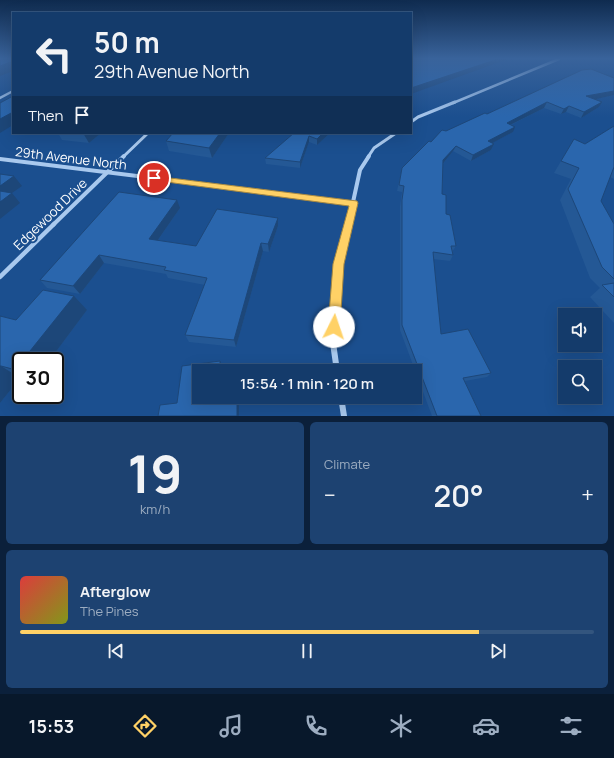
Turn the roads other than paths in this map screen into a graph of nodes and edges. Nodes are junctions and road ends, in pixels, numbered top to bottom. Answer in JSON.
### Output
{"nodes":[{"id":1,"x":512,"y":78,"type":"edge"},
{"id":2,"x":12,"y":92,"type":"edge"},
{"id":3,"x":0,"y":98,"type":"edge"},
{"id":4,"x":412,"y":121,"type":"edge"},
{"id":5,"x":147,"y":134,"type":"edge"},
{"id":6,"x":395,"y":134,"type":"edge"},
{"id":7,"x":0,"y":159,"type":"edge"},
{"id":8,"x":107,"y":173,"type":"junction"},
{"id":9,"x":354,"y":203,"type":"junction"},
{"id":10,"x":0,"y":277,"type":"edge"},
{"id":11,"x":336,"y":364,"type":"edge"},
{"id":12,"x":342,"y":404,"type":"edge"},
{"id":13,"x":344,"y":416,"type":"edge"}],
"edges":[{"from":1,"to":4,"type":"street"},
{"from":2,"to":3,"type":"street"},
{"from":5,"to":8,"type":"street","name":"Edgewood Drive"},
{"from":6,"to":9,"type":"street"},
{"from":7,"to":8,"type":"street","name":"29th Avenue North"},
{"from":8,"to":9,"type":"street","name":"29th Avenue North"},
{"from":8,"to":10,"type":"street","name":"Edgewood Drive"},
{"from":9,"to":11,"type":"street"},
{"from":12,"to":13,"type":"street"}]}
